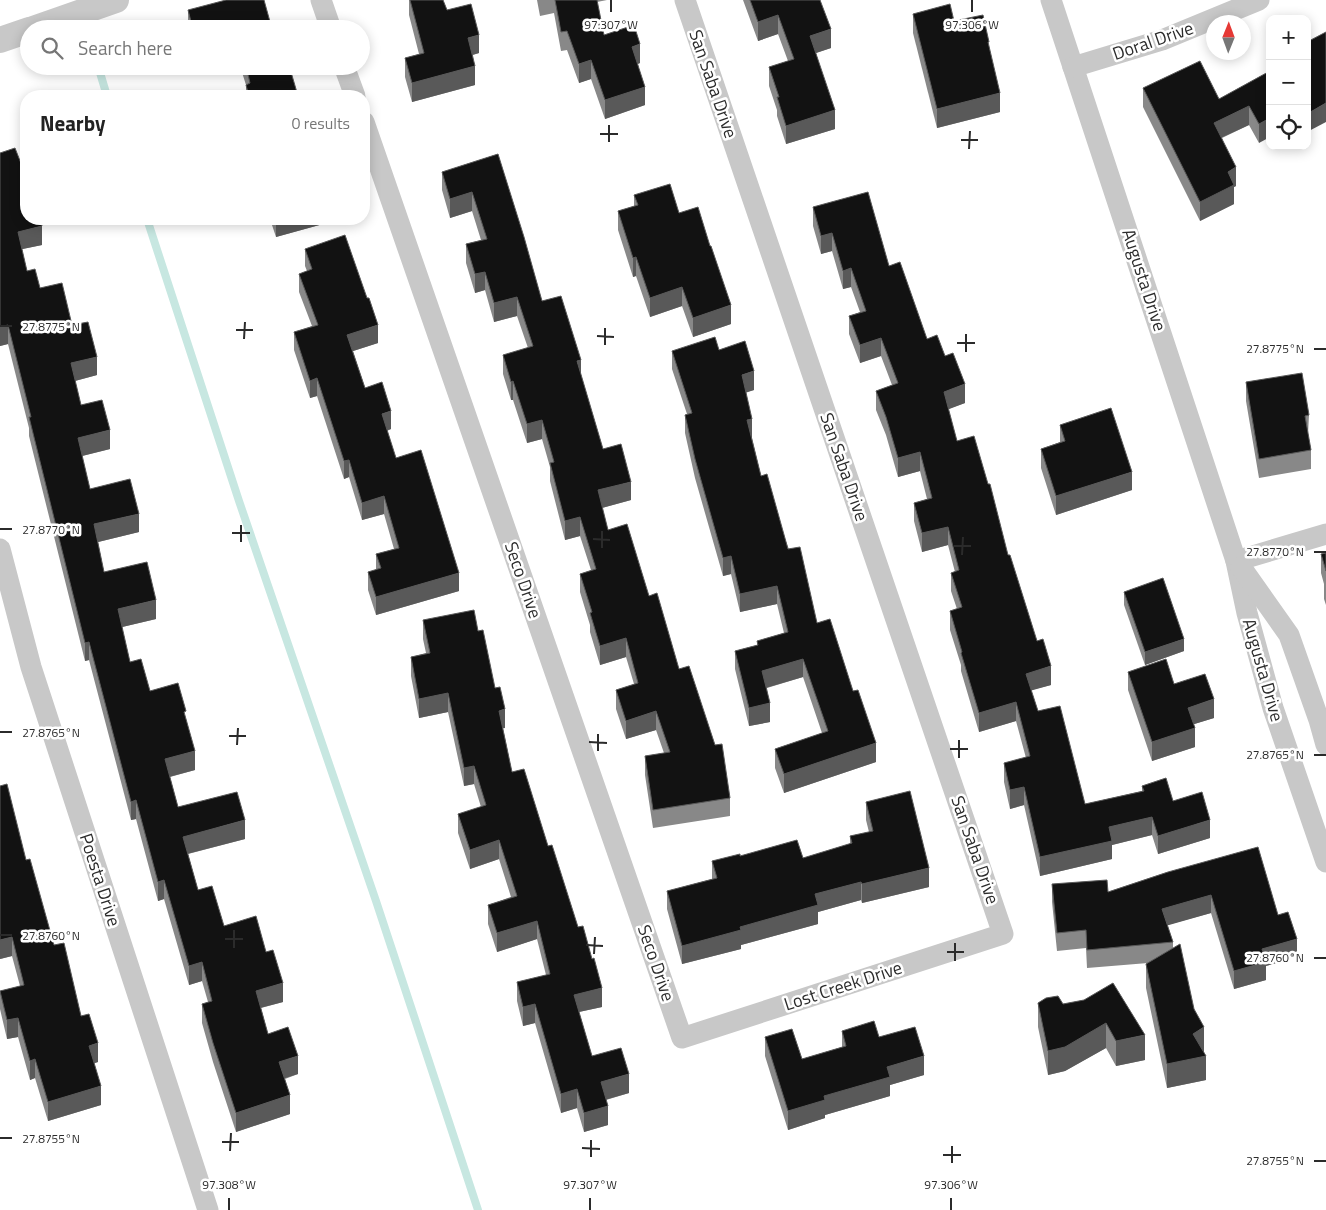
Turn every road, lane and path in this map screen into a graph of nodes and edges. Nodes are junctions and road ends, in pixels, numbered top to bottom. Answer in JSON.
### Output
{"nodes":[{"id":1,"x":116,"y":0,"type":"edge"},
{"id":2,"x":321,"y":0,"type":"edge"},
{"id":3,"x":685,"y":0,"type":"edge"},
{"id":4,"x":1051,"y":0,"type":"edge"},
{"id":5,"x":1259,"y":0,"type":"edge"},
{"id":6,"x":59,"y":20,"type":"edge"},
{"id":7,"x":328,"y":20,"type":"edge"},
{"id":8,"x":20,"y":33,"type":"edge"},
{"id":9,"x":0,"y":40,"type":"edge"},
{"id":10,"x":1073,"y":67,"type":"junction"},
{"id":11,"x":347,"y":75,"type":"edge"},
{"id":12,"x":353,"y":90,"type":"edge"},
{"id":13,"x":370,"y":139,"type":"edge"},
{"id":14,"x":1326,"y":534,"type":"edge"},
{"id":15,"x":0,"y":549,"type":"edge"},
{"id":16,"x":1236,"y":561,"type":"junction"},
{"id":17,"x":1326,"y":745,"type":"edge"},
{"id":18,"x":1326,"y":862,"type":"edge"},
{"id":19,"x":1003,"y":934,"type":"joint"},
{"id":20,"x":682,"y":1038,"type":"joint"},
{"id":21,"x":208,"y":1210,"type":"edge"}],
"edges":[{"from":1,"to":6,"type":"street"},
{"from":2,"to":7,"type":"street"},
{"from":3,"to":19,"type":"street","name":"San Saba Drive"},
{"from":4,"to":10,"type":"street","name":"Augusta Drive"},
{"from":5,"to":10,"type":"street","name":"Doral Drive"},
{"from":8,"to":9,"type":"street"},
{"from":10,"to":16,"type":"street","name":"Augusta Drive"},
{"from":11,"to":12,"type":"street"},
{"from":13,"to":20,"type":"street","name":"Seco Drive"},
{"from":14,"to":16,"type":"street"},
{"from":15,"to":21,"type":"street","name":"Poesta Drive"},
{"from":16,"to":17,"type":"street","name":"Augusta Drive"},
{"from":16,"to":18,"type":"street","name":"Augusta Drive"},
{"from":19,"to":20,"type":"street","name":"Lost Creek Drive"}]}
